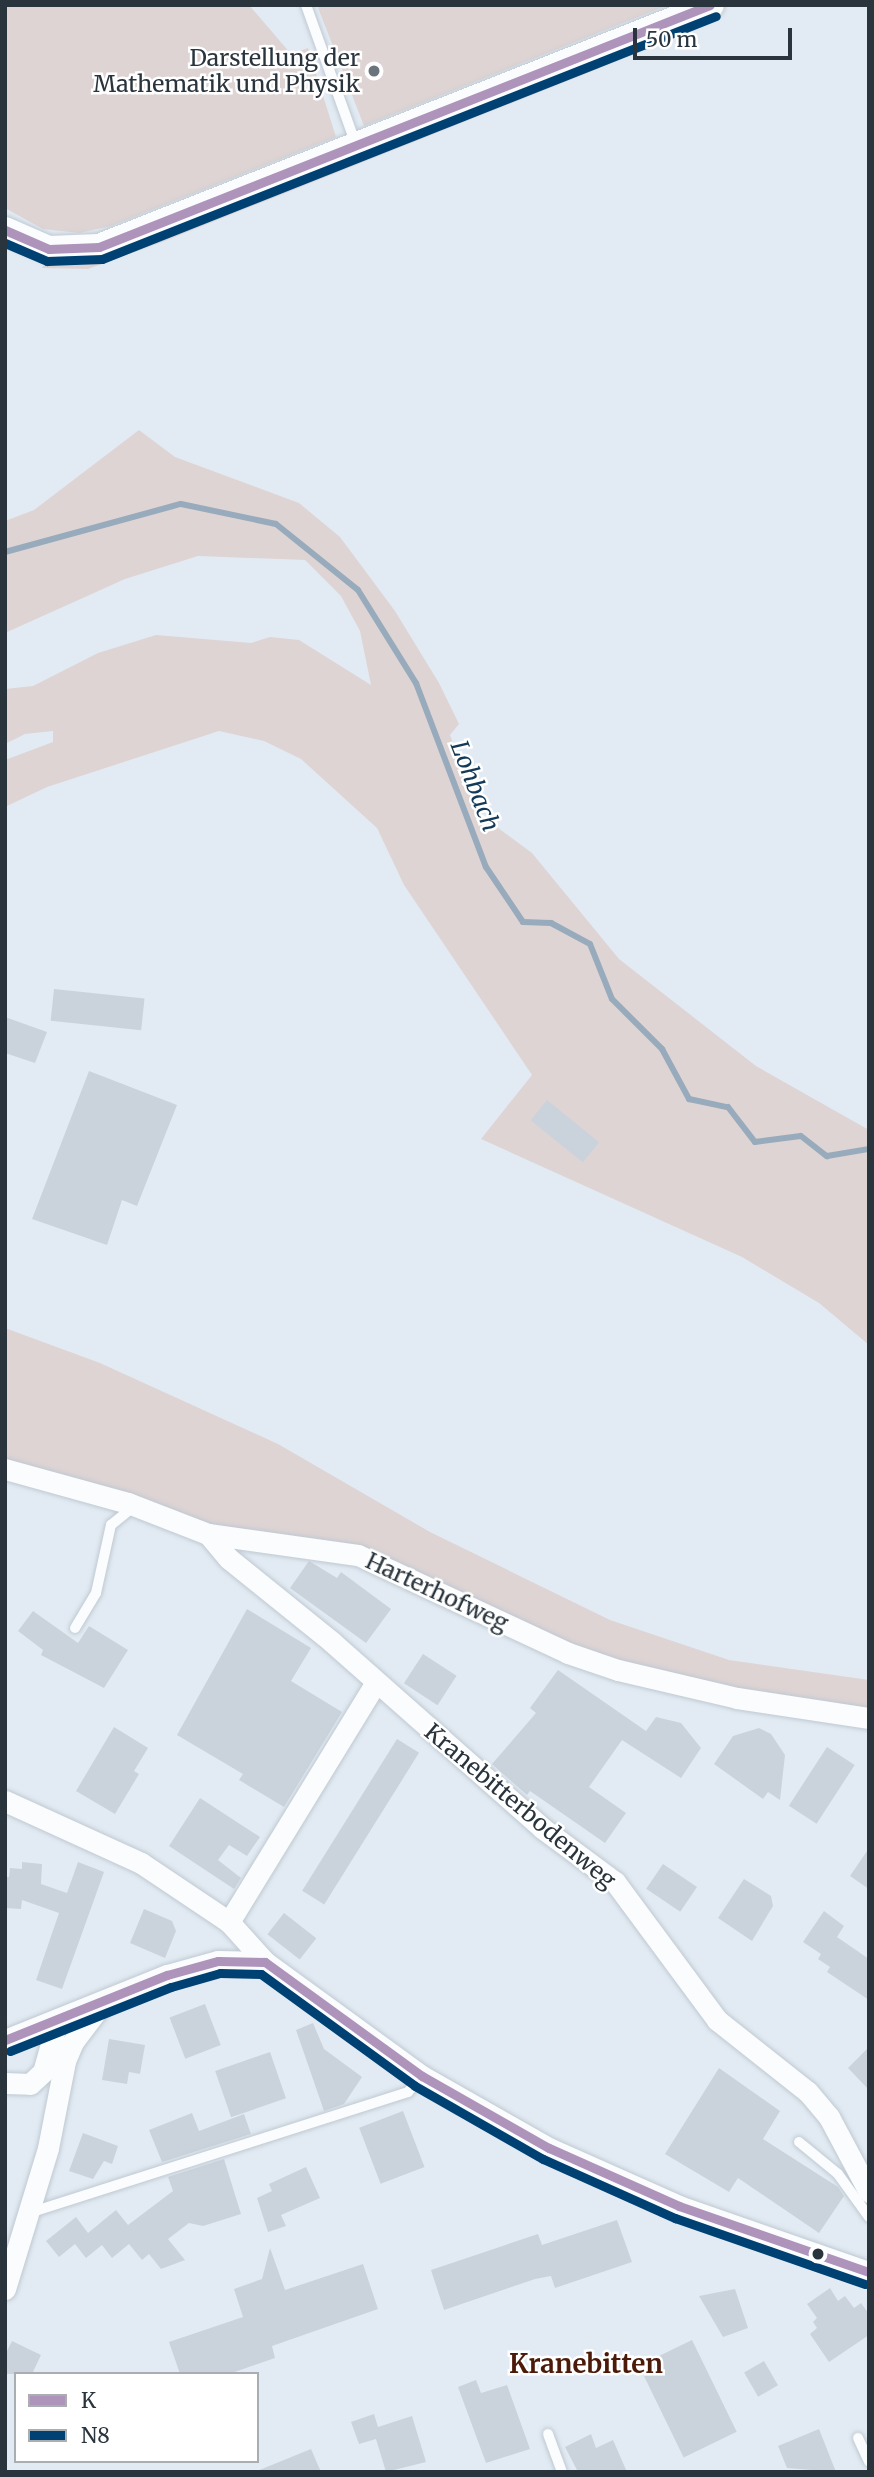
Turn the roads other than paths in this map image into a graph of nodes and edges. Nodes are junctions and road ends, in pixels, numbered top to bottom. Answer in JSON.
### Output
{"nodes":[{"id":1,"x":306,"y":5,"type":"edge"},
{"id":2,"x":711,"y":5,"type":"edge"},
{"id":3,"x":356,"y":145,"type":"junction"},
{"id":4,"x":5,"y":230,"type":"edge"},
{"id":5,"x":5,"y":1469,"type":"edge"},
{"id":6,"x":136,"y":1506,"type":"junction"},
{"id":7,"x":208,"y":1534,"type":"junction"},
{"id":8,"x":75,"y":1628,"type":"dead end"},
{"id":9,"x":375,"y":1684,"type":"junction"},
{"id":10,"x":869,"y":1718,"type":"edge"},
{"id":11,"x":5,"y":1801,"type":"edge"},
{"id":12,"x":229,"y":1922,"type":"junction"},
{"id":13,"x":265,"y":1962,"type":"junction"},
{"id":14,"x":104,"y":2001,"type":"junction"},
{"id":15,"x":58,"y":2019,"type":"junction"},
{"id":16,"x":5,"y":2040,"type":"edge"},
{"id":17,"x":422,"y":2076,"type":"junction"},
{"id":18,"x":5,"y":2083,"type":"edge"},
{"id":19,"x":799,"y":2142,"type":"dead end"},
{"id":20,"x":869,"y":2192,"type":"edge"},
{"id":21,"x":29,"y":2213,"type":"junction"},
{"id":22,"x":869,"y":2217,"type":"edge"},
{"id":23,"x":869,"y":2272,"type":"edge"},
{"id":24,"x":5,"y":2289,"type":"edge"},
{"id":25,"x":548,"y":2434,"type":"dead end"},
{"id":26,"x":858,"y":2438,"type":"dead end"},
{"id":27,"x":869,"y":2462,"type":"edge"},
{"id":28,"x":562,"y":2472,"type":"edge"}],
"edges":[{"from":1,"to":3,"type":"lane"},
{"from":2,"to":3,"type":"street"},
{"from":3,"to":4,"type":"street"},
{"from":5,"to":6,"type":"street","name":"Harterhofweg"},
{"from":6,"to":7,"type":"street","name":"Harterhofweg"},
{"from":6,"to":8,"type":"lane"},
{"from":7,"to":9,"type":"street","name":"Kranebitterbodenweg"},
{"from":7,"to":10,"type":"street","name":"Harterhofweg"},
{"from":9,"to":12,"type":"street"},
{"from":9,"to":20,"type":"street","name":"Kranebitterbodenweg"},
{"from":11,"to":12,"type":"street"},
{"from":12,"to":13,"type":"street"},
{"from":13,"to":14,"type":"street"},
{"from":13,"to":17,"type":"street"},
{"from":14,"to":15,"type":"street"},
{"from":14,"to":21,"type":"street"},
{"from":15,"to":16,"type":"street"},
{"from":15,"to":18,"type":"street"},
{"from":17,"to":21,"type":"lane"},
{"from":17,"to":23,"type":"street"},
{"from":19,"to":22,"type":"lane"},
{"from":21,"to":24,"type":"street"},
{"from":25,"to":28,"type":"lane"},
{"from":26,"to":27,"type":"lane"}]}
